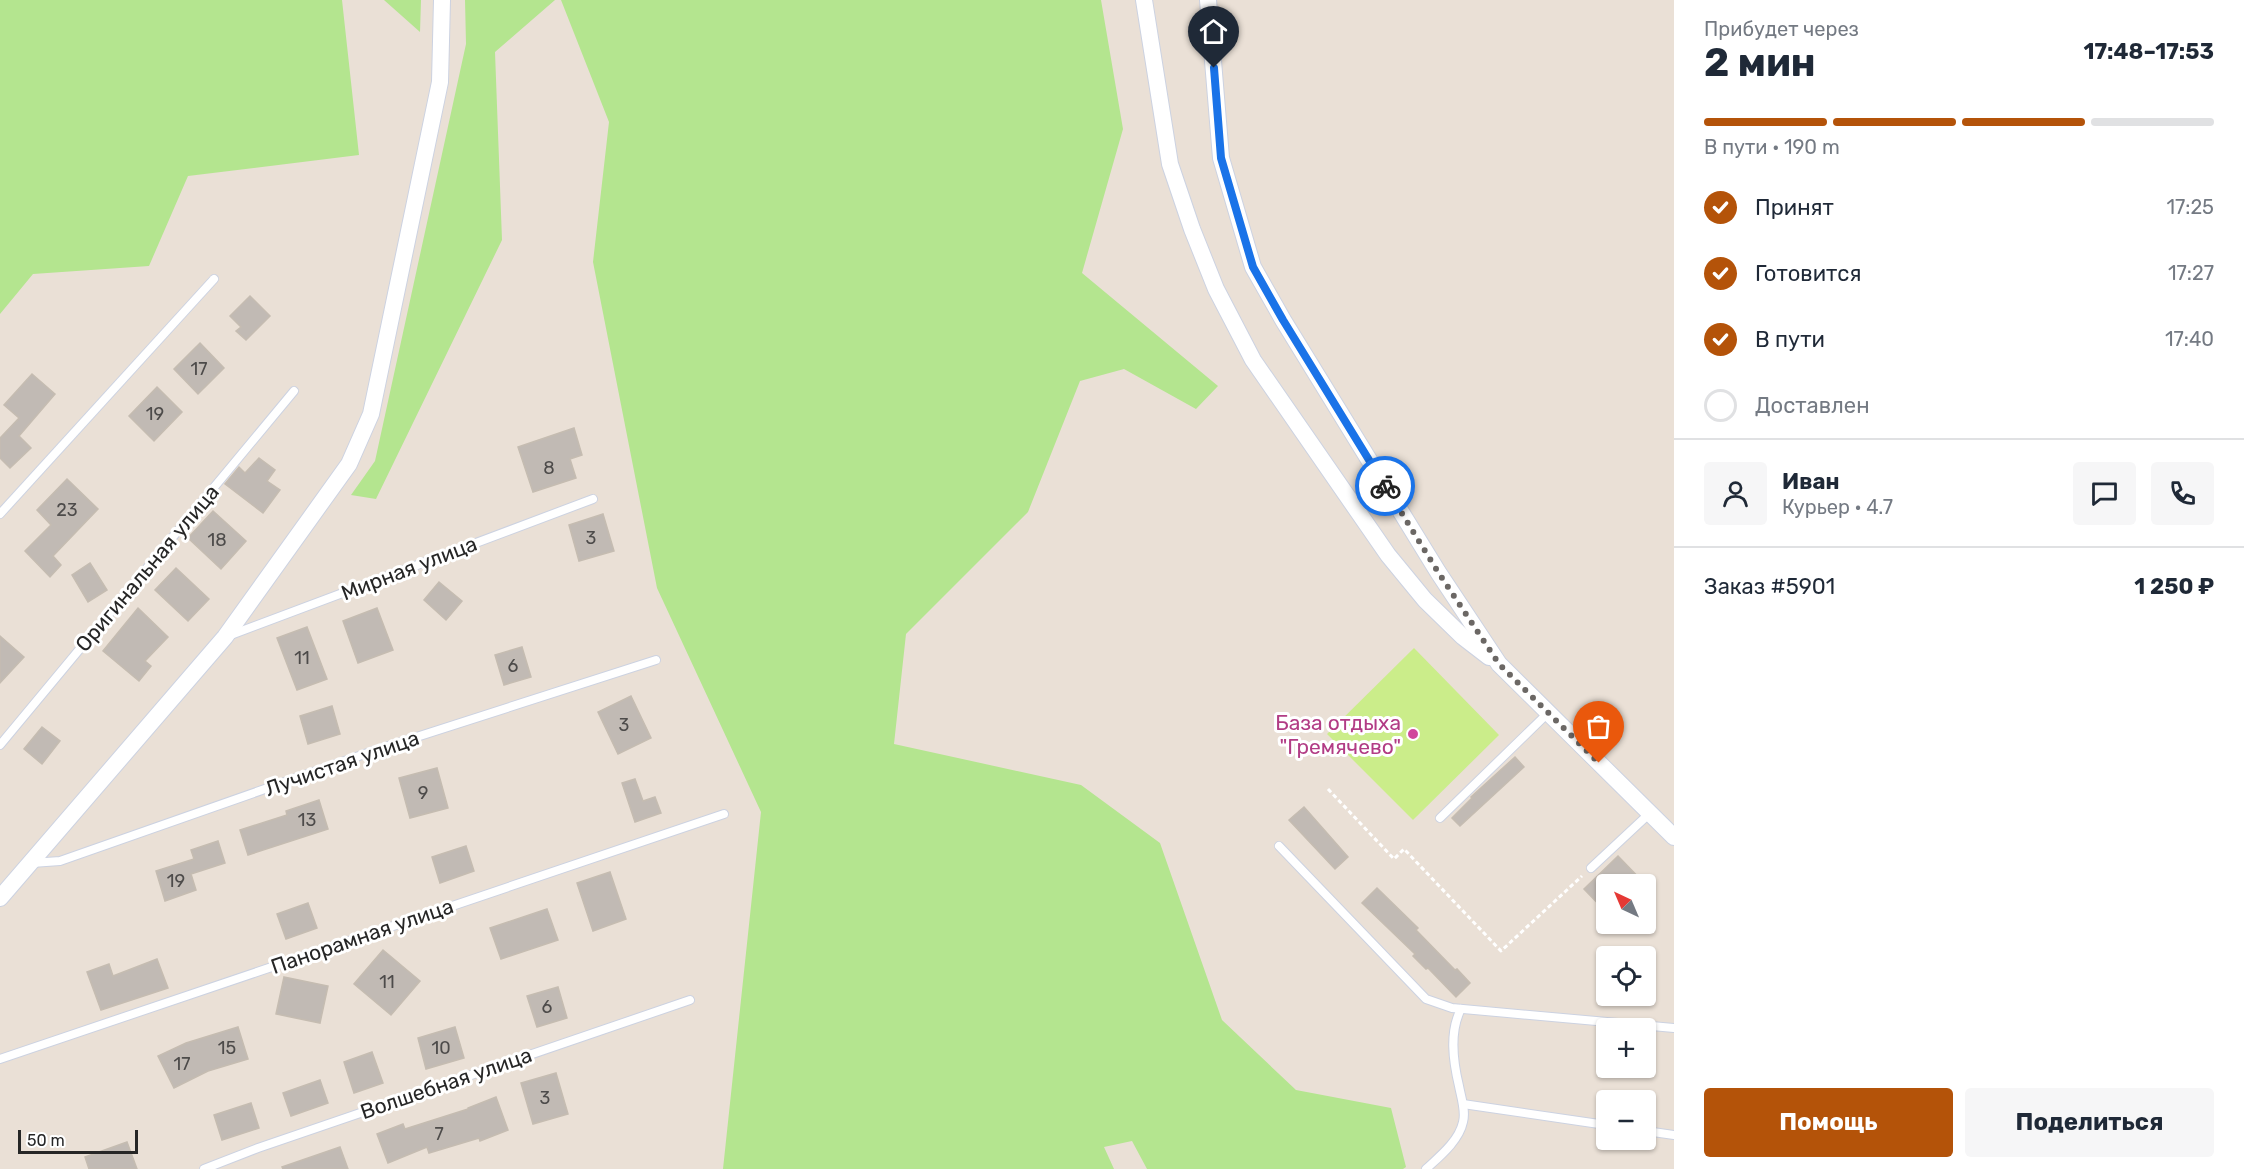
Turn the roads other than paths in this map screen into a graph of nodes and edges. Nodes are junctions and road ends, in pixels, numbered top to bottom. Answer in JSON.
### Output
{"nodes":[{"id":1,"x":442,"y":0,"type":"edge"},
{"id":2,"x":1144,"y":0,"type":"edge"},
{"id":3,"x":1208,"y":0,"type":"edge"},
{"id":4,"x":214,"y":279,"type":"dead end"},
{"id":5,"x":294,"y":391,"type":"dead end"},
{"id":6,"x":593,"y":499,"type":"dead end"},
{"id":7,"x":0,"y":514,"type":"edge"},
{"id":8,"x":225,"y":637,"type":"junction"},
{"id":9,"x":656,"y":660,"type":"dead end"},
{"id":10,"x":1499,"y":664,"type":"junction"},
{"id":11,"x":1548,"y":713,"type":"junction"},
{"id":12,"x":0,"y":746,"type":"edge"},
{"id":13,"x":1650,"y":813,"type":"junction"},
{"id":14,"x":724,"y":814,"type":"dead end"},
{"id":15,"x":1440,"y":818,"type":"dead end"},
{"id":16,"x":1674,"y":837,"type":"edge"},
{"id":17,"x":1279,"y":846,"type":"dead end"},
{"id":18,"x":29,"y":864,"type":"junction"},
{"id":19,"x":1591,"y":868,"type":"road end"},
{"id":20,"x":0,"y":898,"type":"edge"},
{"id":21,"x":690,"y":1000,"type":"dead end"},
{"id":22,"x":1461,"y":1009,"type":"junction"},
{"id":23,"x":1674,"y":1028,"type":"edge"},
{"id":24,"x":0,"y":1059,"type":"edge"},
{"id":25,"x":1463,"y":1104,"type":"junction"},
{"id":26,"x":1596,"y":1124,"type":"edge"},
{"id":27,"x":1656,"y":1132,"type":"edge"},
{"id":28,"x":1674,"y":1135,"type":"edge"},
{"id":29,"x":204,"y":1169,"type":"edge"},
{"id":30,"x":1426,"y":1169,"type":"edge"}],
"edges":[{"from":1,"to":8,"type":"street"},
{"from":2,"to":10,"type":"street"},
{"from":3,"to":10,"type":"street"},
{"from":4,"to":7,"type":"lane"},
{"from":5,"to":12,"type":"lane","name":"Оригинальная улица"},
{"from":6,"to":8,"type":"lane","name":"Мирная улица"},
{"from":8,"to":18,"type":"street"},
{"from":9,"to":18,"type":"lane","name":"Лучистая улица"},
{"from":10,"to":11,"type":"street"},
{"from":11,"to":13,"type":"street"},
{"from":11,"to":15,"type":"lane"},
{"from":13,"to":16,"type":"street"},
{"from":13,"to":19,"type":"lane"},
{"from":14,"to":24,"type":"lane","name":"Панорамная улица"},
{"from":17,"to":22,"type":"lane"},
{"from":18,"to":20,"type":"street"},
{"from":21,"to":29,"type":"lane","name":"Волшебная улица"},
{"from":22,"to":23,"type":"lane"},
{"from":22,"to":25,"type":"lane"},
{"from":25,"to":26,"type":"lane"},
{"from":25,"to":30,"type":"lane"},
{"from":27,"to":28,"type":"lane"}]}
